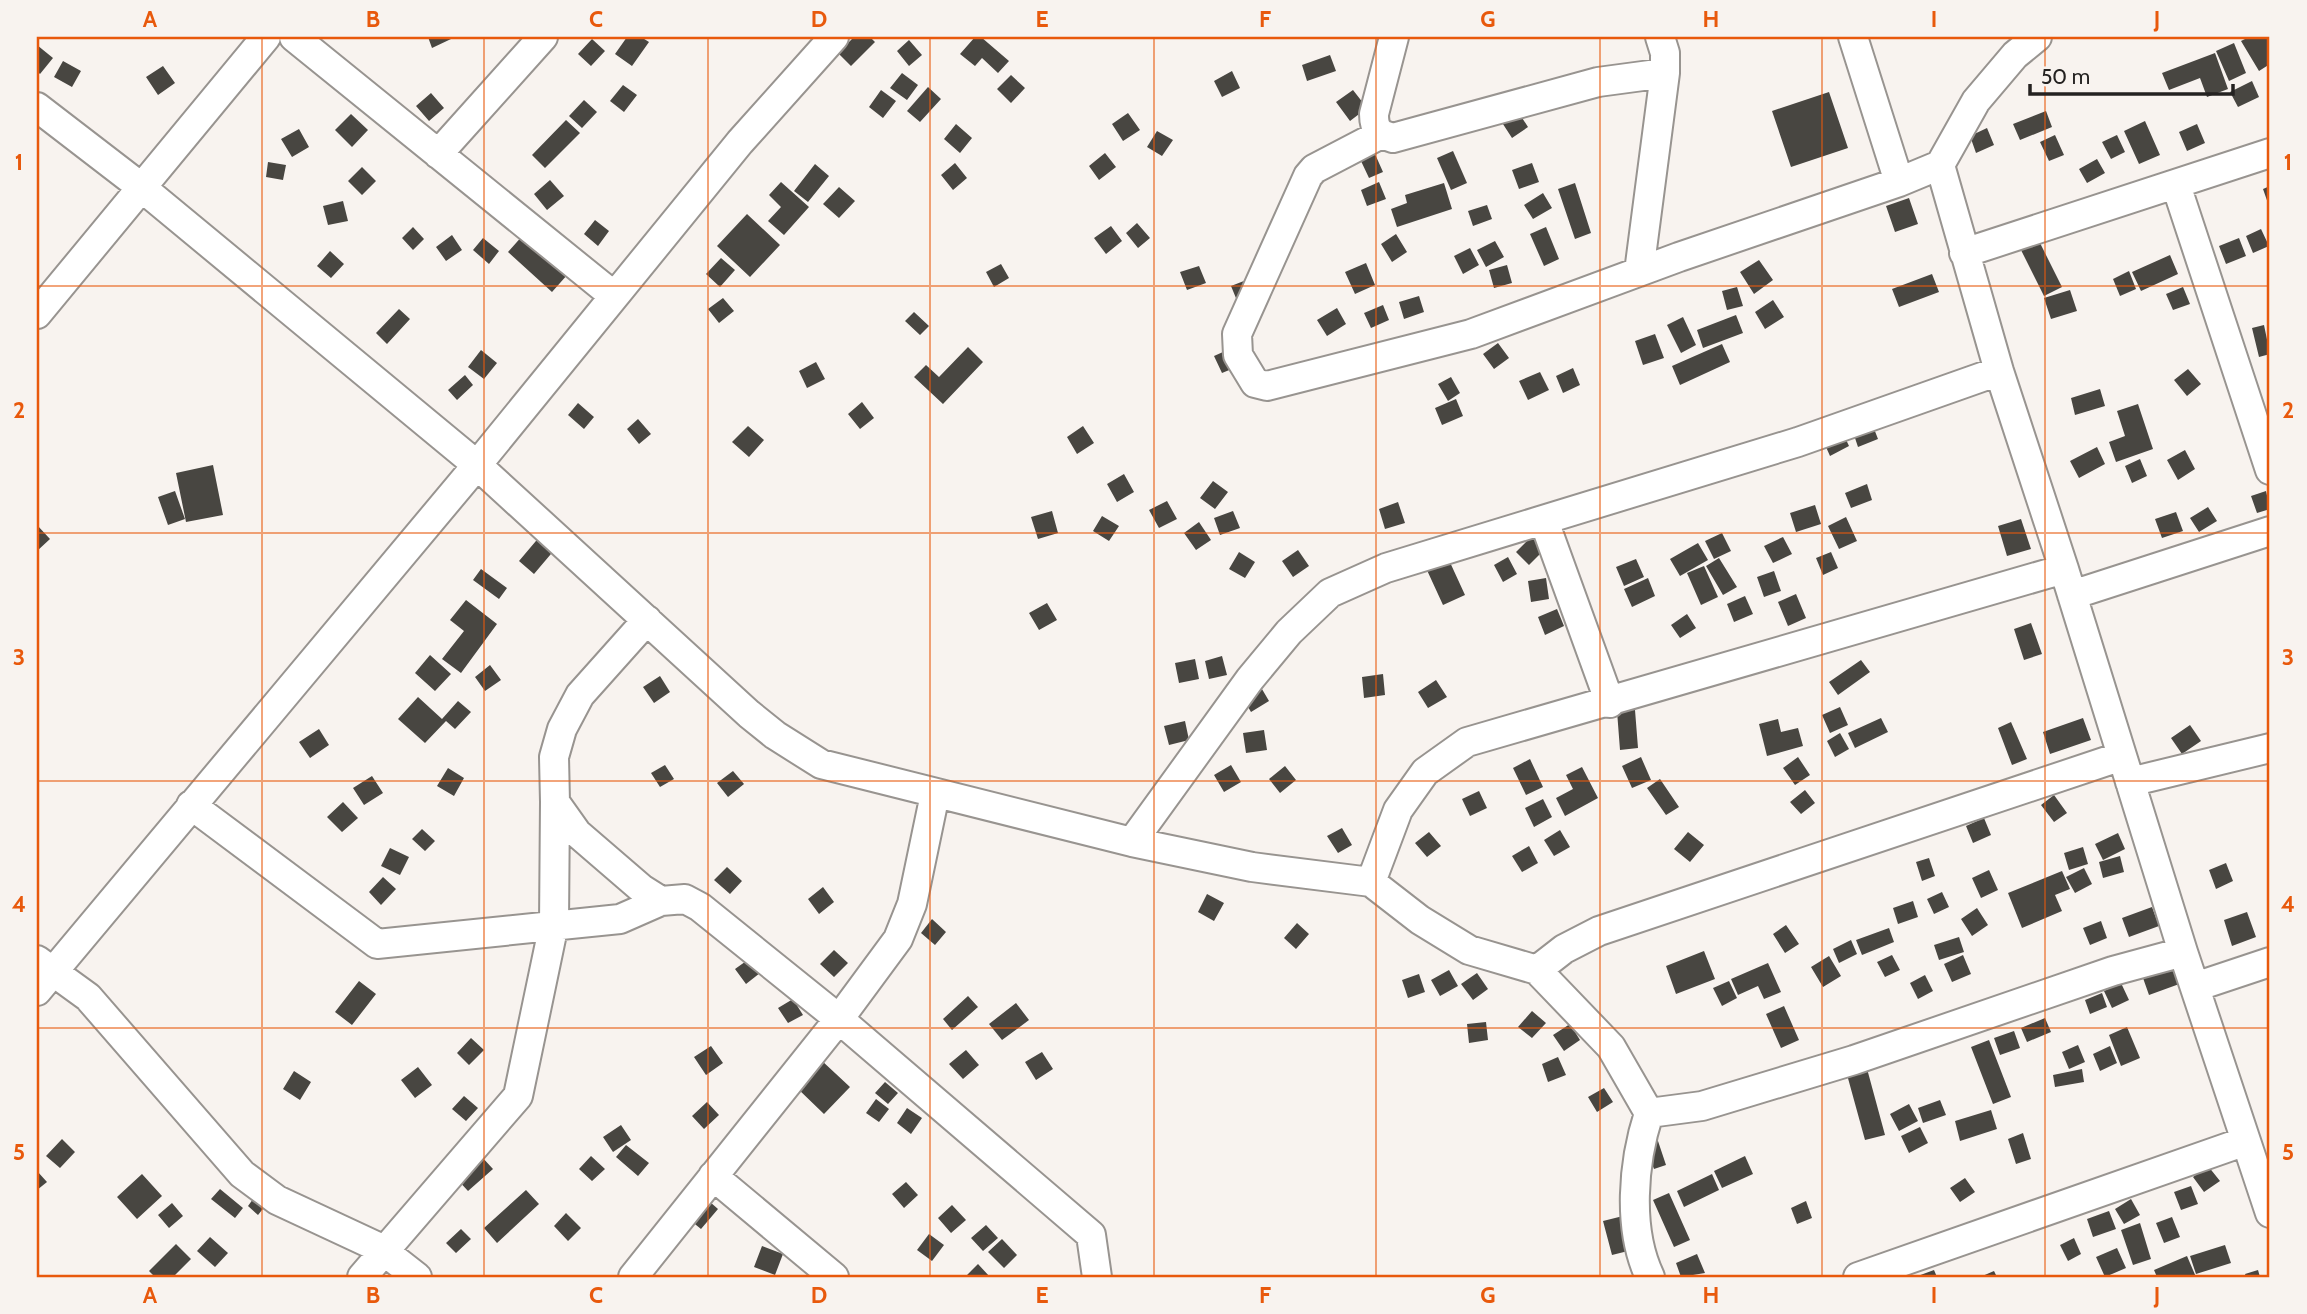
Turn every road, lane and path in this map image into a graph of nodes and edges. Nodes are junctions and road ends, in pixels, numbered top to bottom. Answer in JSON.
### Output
{"nodes":[{"id":1,"x":266,"y":37,"type":"edge"},
{"id":2,"x":294,"y":37,"type":"edge"},
{"id":3,"x":543,"y":37,"type":"edge"},
{"id":4,"x":834,"y":37,"type":"edge"},
{"id":5,"x":1394,"y":37,"type":"edge"},
{"id":6,"x":1660,"y":37,"type":"edge"},
{"id":7,"x":1853,"y":37,"type":"edge"},
{"id":8,"x":2037,"y":37,"type":"edge"},
{"id":9,"x":1665,"y":73,"type":"junction"},
{"id":10,"x":37,"y":107,"type":"edge"},
{"id":11,"x":1381,"y":134,"type":"junction"},
{"id":12,"x":2270,"y":153,"type":"edge"},
{"id":13,"x":438,"y":154,"type":"junction"},
{"id":14,"x":1940,"y":164,"type":"junction"},
{"id":15,"x":1899,"y":182,"type":"junction"},
{"id":16,"x":2176,"y":185,"type":"junction"},
{"id":17,"x":141,"y":187,"type":"junction"},
{"id":18,"x":1964,"y":253,"type":"junction"},
{"id":19,"x":1639,"y":272,"type":"junction"},
{"id":20,"x":614,"y":296,"type":"junction"},
{"id":21,"x":37,"y":314,"type":"edge"},
{"id":22,"x":1999,"y":371,"type":"junction"},
{"id":23,"x":477,"y":464,"type":"junction"},
{"id":24,"x":2270,"y":470,"type":"edge"},
{"id":25,"x":1544,"y":521,"type":"junction"},
{"id":26,"x":2270,"y":531,"type":"edge"},
{"id":27,"x":2068,"y":582,"type":"junction"},
{"id":28,"x":648,"y":620,"type":"junction"},
{"id":29,"x":1610,"y":703,"type":"junction"},
{"id":30,"x":2270,"y":748,"type":"edge"},
{"id":31,"x":2126,"y":769,"type":"junction"},
{"id":32,"x":935,"y":794,"type":"junction"},
{"id":33,"x":555,"y":802,"type":"junction"},
{"id":34,"x":191,"y":805,"type":"junction"},
{"id":35,"x":1132,"y":842,"type":"junction"},
{"id":36,"x":1371,"y":882,"type":"junction"},
{"id":37,"x":661,"y":901,"type":"junction"},
{"id":38,"x":554,"y":924,"type":"junction"},
{"id":39,"x":2183,"y":952,"type":"junction"},
{"id":40,"x":2270,"y":962,"type":"edge"},
{"id":41,"x":1537,"y":970,"type":"junction"},
{"id":42,"x":42,"y":974,"type":"edge"},
{"id":43,"x":2195,"y":987,"type":"junction"},
{"id":44,"x":839,"y":1019,"type":"junction"},
{"id":45,"x":1649,"y":1113,"type":"junction"},
{"id":46,"x":2246,"y":1141,"type":"junction"},
{"id":47,"x":713,"y":1176,"type":"junction"},
{"id":48,"x":2265,"y":1180,"type":"edge"},
{"id":49,"x":2270,"y":1213,"type":"edge"},
{"id":50,"x":385,"y":1252,"type":"junction"},
{"id":51,"x":362,"y":1277,"type":"edge"},
{"id":52,"x":417,"y":1277,"type":"edge"},
{"id":53,"x":633,"y":1277,"type":"edge"},
{"id":54,"x":834,"y":1277,"type":"edge"},
{"id":55,"x":1097,"y":1277,"type":"edge"},
{"id":56,"x":1650,"y":1277,"type":"edge"},
{"id":57,"x":1858,"y":1277,"type":"edge"}],
"edges":[{"from":1,"to":17,"type":"street"},
{"from":2,"to":13,"type":"street"},
{"from":3,"to":13,"type":"street"},
{"from":4,"to":20,"type":"street"},
{"from":5,"to":11,"type":"street"},
{"from":6,"to":9,"type":"street"},
{"from":7,"to":15,"type":"street"},
{"from":8,"to":14,"type":"street"},
{"from":9,"to":11,"type":"street"},
{"from":9,"to":19,"type":"street"},
{"from":10,"to":17,"type":"street"},
{"from":11,"to":19,"type":"street"},
{"from":12,"to":16,"type":"street"},
{"from":13,"to":20,"type":"street"},
{"from":14,"to":15,"type":"street"},
{"from":14,"to":18,"type":"street"},
{"from":15,"to":19,"type":"street"},
{"from":16,"to":18,"type":"street"},
{"from":16,"to":24,"type":"street"},
{"from":17,"to":21,"type":"street"},
{"from":17,"to":23,"type":"street"},
{"from":18,"to":22,"type":"street"},
{"from":20,"to":23,"type":"street"},
{"from":22,"to":25,"type":"street"},
{"from":22,"to":27,"type":"street"},
{"from":23,"to":28,"type":"street"},
{"from":23,"to":34,"type":"street"},
{"from":25,"to":29,"type":"street"},
{"from":25,"to":35,"type":"street"},
{"from":26,"to":27,"type":"street"},
{"from":27,"to":29,"type":"street"},
{"from":27,"to":31,"type":"street"},
{"from":28,"to":32,"type":"street"},
{"from":28,"to":33,"type":"street"},
{"from":29,"to":36,"type":"street"},
{"from":30,"to":31,"type":"street"},
{"from":31,"to":39,"type":"street"},
{"from":31,"to":41,"type":"street"},
{"from":32,"to":35,"type":"street"},
{"from":32,"to":44,"type":"street"},
{"from":33,"to":37,"type":"street"},
{"from":33,"to":38,"type":"street"},
{"from":34,"to":38,"type":"street"},
{"from":34,"to":42,"type":"street"},
{"from":35,"to":36,"type":"street"},
{"from":36,"to":41,"type":"street"},
{"from":37,"to":38,"type":"street"},
{"from":37,"to":44,"type":"street"},
{"from":38,"to":50,"type":"street"},
{"from":39,"to":43,"type":"street"},
{"from":39,"to":45,"type":"street"},
{"from":40,"to":43,"type":"street"},
{"from":41,"to":45,"type":"street"},
{"from":42,"to":50,"type":"street"},
{"from":43,"to":46,"type":"street"},
{"from":44,"to":47,"type":"street"},
{"from":44,"to":55,"type":"street"},
{"from":45,"to":56,"type":"street"},
{"from":46,"to":48,"type":"street"},
{"from":46,"to":57,"type":"street"},
{"from":47,"to":53,"type":"street"},
{"from":47,"to":54,"type":"street"},
{"from":48,"to":49,"type":"street"},
{"from":50,"to":51,"type":"street"},
{"from":50,"to":52,"type":"street"}]}
